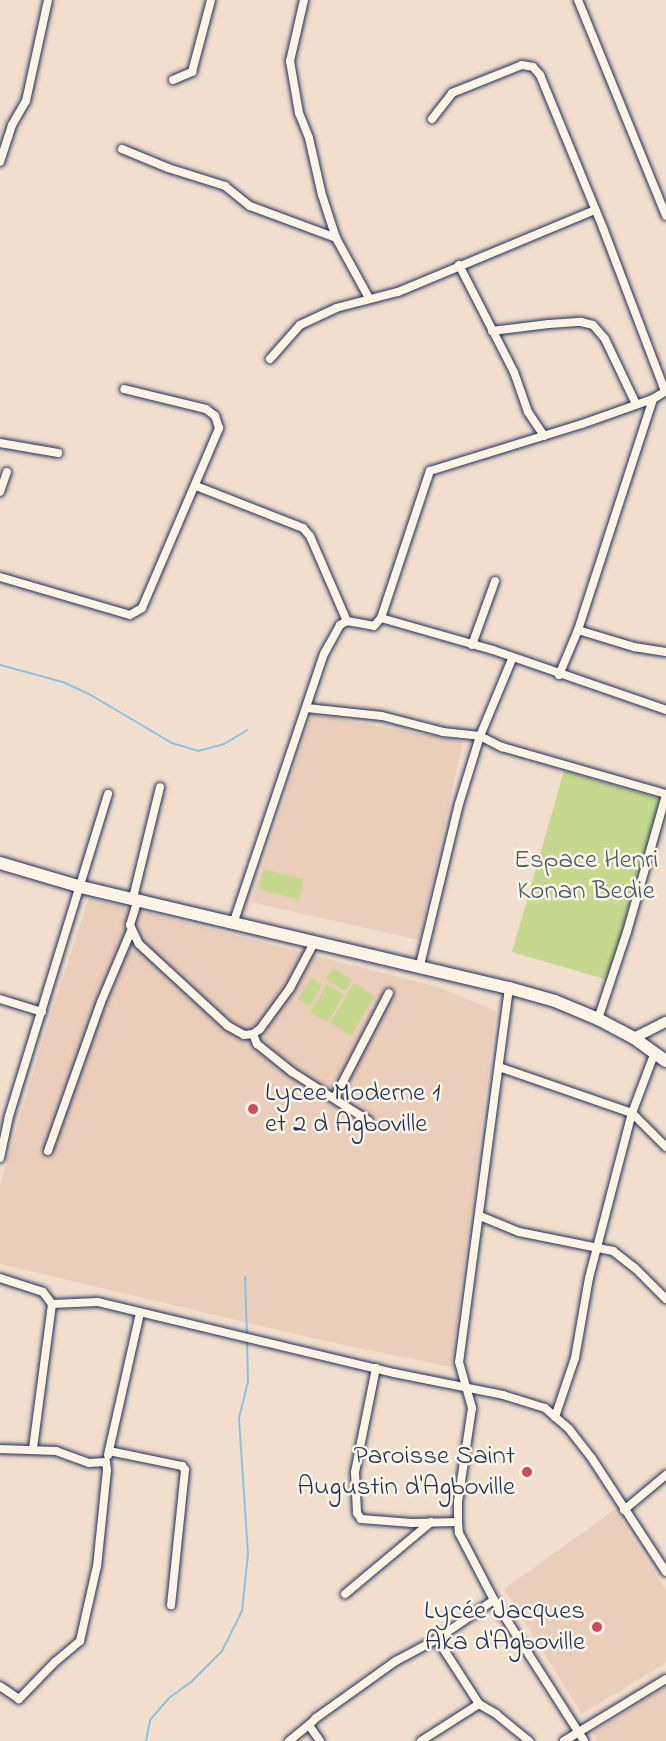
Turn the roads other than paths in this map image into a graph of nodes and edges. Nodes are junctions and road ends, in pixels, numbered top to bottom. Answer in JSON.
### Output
{"nodes":[{"id":1,"x":48,"y":0,"type":"edge"},
{"id":2,"x":212,"y":0,"type":"edge"},
{"id":3,"x":304,"y":0,"type":"edge"},
{"id":4,"x":578,"y":0,"type":"edge"},
{"id":5,"x":173,"y":80,"type":"dead end"},
{"id":6,"x":432,"y":119,"type":"dead end"},
{"id":7,"x":122,"y":149,"type":"dead end"},
{"id":8,"x":0,"y":162,"type":"edge"},
{"id":9,"x":595,"y":210,"type":"junction"},
{"id":10,"x":666,"y":216,"type":"edge"},
{"id":11,"x":336,"y":238,"type":"junction"},
{"id":12,"x":459,"y":265,"type":"junction"},
{"id":13,"x":369,"y":297,"type":"junction"},
{"id":14,"x":492,"y":331,"type":"junction"},
{"id":15,"x":270,"y":359,"type":"dead end"},
{"id":16,"x":124,"y":389,"type":"dead end"},
{"id":17,"x":665,"y":391,"type":"edge"},
{"id":18,"x":653,"y":399,"type":"junction"},
{"id":19,"x":636,"y":404,"type":"junction"},
{"id":20,"x":544,"y":436,"type":"junction"},
{"id":21,"x":0,"y":443,"type":"edge"},
{"id":22,"x":58,"y":453,"type":"dead end"},
{"id":23,"x":7,"y":472,"type":"dead end"},
{"id":24,"x":195,"y":486,"type":"junction"},
{"id":25,"x":0,"y":492,"type":"edge"},
{"id":26,"x":0,"y":577,"type":"edge"},
{"id":27,"x":495,"y":581,"type":"dead end"},
{"id":28,"x":381,"y":618,"type":"junction"},
{"id":29,"x":347,"y":621,"type":"junction"},
{"id":30,"x":579,"y":630,"type":"junction"},
{"id":31,"x":472,"y":645,"type":"junction"},
{"id":32,"x":666,"y":652,"type":"edge"},
{"id":33,"x":512,"y":658,"type":"junction"},
{"id":34,"x":559,"y":675,"type":"junction"},
{"id":35,"x":307,"y":708,"type":"junction"},
{"id":36,"x":666,"y":710,"type":"edge"},
{"id":37,"x":480,"y":736,"type":"junction"},
{"id":38,"x":160,"y":787,"type":"dead end"},
{"id":39,"x":108,"y":794,"type":"dead end"},
{"id":40,"x":666,"y":794,"type":"edge"},
{"id":41,"x":0,"y":863,"type":"edge"},
{"id":42,"x":81,"y":887,"type":"junction"},
{"id":43,"x":135,"y":899,"type":"junction"},
{"id":44,"x":234,"y":921,"type":"junction"},
{"id":45,"x":131,"y":931,"type":"junction"},
{"id":46,"x":315,"y":941,"type":"junction"},
{"id":47,"x":420,"y":965,"type":"junction"},
{"id":48,"x":509,"y":988,"type":"junction"},
{"id":49,"x":389,"y":993,"type":"dead end"},
{"id":50,"x":0,"y":999,"type":"edge"},
{"id":51,"x":42,"y":1012,"type":"junction"},
{"id":52,"x":598,"y":1019,"type":"junction"},
{"id":53,"x":666,"y":1022,"type":"edge"},
{"id":54,"x":253,"y":1034,"type":"junction"},
{"id":55,"x":634,"y":1038,"type":"junction"},
{"id":56,"x":656,"y":1052,"type":"junction"},
{"id":57,"x":666,"y":1061,"type":"edge"},
{"id":58,"x":499,"y":1067,"type":"junction"},
{"id":59,"x":335,"y":1097,"type":"junction"},
{"id":60,"x":632,"y":1113,"type":"junction"},
{"id":61,"x":5,"y":1114,"type":"edge"},
{"id":62,"x":369,"y":1121,"type":"dead end"},
{"id":63,"x":666,"y":1147,"type":"edge"},
{"id":64,"x":48,"y":1151,"type":"dead end"},
{"id":65,"x":0,"y":1158,"type":"edge"},
{"id":66,"x":480,"y":1216,"type":"junction"},
{"id":67,"x":598,"y":1248,"type":"junction"},
{"id":68,"x":0,"y":1278,"type":"edge"},
{"id":69,"x":666,"y":1299,"type":"edge"},
{"id":70,"x":52,"y":1304,"type":"junction"},
{"id":71,"x":140,"y":1313,"type":"junction"},
{"id":72,"x":376,"y":1368,"type":"junction"},
{"id":73,"x":467,"y":1389,"type":"junction"},
{"id":74,"x":555,"y":1417,"type":"junction"},
{"id":75,"x":0,"y":1449,"type":"edge"},
{"id":76,"x":33,"y":1449,"type":"junction"},
{"id":77,"x":109,"y":1451,"type":"junction"},
{"id":78,"x":106,"y":1462,"type":"junction"},
{"id":79,"x":666,"y":1475,"type":"edge"},
{"id":80,"x":624,"y":1510,"type":"junction"},
{"id":81,"x":431,"y":1522,"type":"junction"},
{"id":82,"x":458,"y":1522,"type":"junction"},
{"id":83,"x":666,"y":1572,"type":"edge"},
{"id":84,"x":345,"y":1594,"type":"dead end"},
{"id":85,"x":494,"y":1600,"type":"junction"},
{"id":86,"x":171,"y":1605,"type":"dead end"},
{"id":87,"x":437,"y":1639,"type":"junction"},
{"id":88,"x":666,"y":1679,"type":"edge"},
{"id":89,"x":0,"y":1686,"type":"edge"},
{"id":90,"x":479,"y":1704,"type":"junction"},
{"id":91,"x":309,"y":1725,"type":"junction"},
{"id":92,"x":578,"y":1732,"type":"junction"},
{"id":93,"x":289,"y":1741,"type":"edge"},
{"id":94,"x":320,"y":1741,"type":"edge"},
{"id":95,"x":422,"y":1741,"type":"edge"},
{"id":96,"x":529,"y":1741,"type":"edge"},
{"id":97,"x":564,"y":1741,"type":"edge"},
{"id":98,"x":584,"y":1741,"type":"edge"}],
"edges":[{"from":1,"to":8,"type":"street"},
{"from":2,"to":5,"type":"street"},
{"from":3,"to":11,"type":"street"},
{"from":4,"to":10,"type":"street"},
{"from":6,"to":9,"type":"street"},
{"from":7,"to":11,"type":"street"},
{"from":9,"to":12,"type":"street"},
{"from":9,"to":17,"type":"street"},
{"from":11,"to":13,"type":"street"},
{"from":12,"to":13,"type":"street"},
{"from":12,"to":14,"type":"street"},
{"from":13,"to":15,"type":"street"},
{"from":14,"to":19,"type":"street"},
{"from":14,"to":20,"type":"street"},
{"from":16,"to":24,"type":"street"},
{"from":17,"to":18,"type":"street"},
{"from":18,"to":19,"type":"street"},
{"from":18,"to":30,"type":"street"},
{"from":19,"to":20,"type":"street"},
{"from":20,"to":28,"type":"street"},
{"from":21,"to":22,"type":"street"},
{"from":23,"to":25,"type":"street"},
{"from":24,"to":26,"type":"street"},
{"from":24,"to":29,"type":"street"},
{"from":27,"to":31,"type":"street"},
{"from":28,"to":29,"type":"street"},
{"from":28,"to":31,"type":"street"},
{"from":29,"to":35,"type":"street"},
{"from":30,"to":32,"type":"street"},
{"from":30,"to":34,"type":"street"},
{"from":31,"to":33,"type":"street"},
{"from":33,"to":34,"type":"street"},
{"from":33,"to":37,"type":"street"},
{"from":34,"to":36,"type":"street"},
{"from":35,"to":37,"type":"street"},
{"from":35,"to":44,"type":"street"},
{"from":37,"to":40,"type":"street"},
{"from":37,"to":47,"type":"street"},
{"from":38,"to":43,"type":"street"},
{"from":39,"to":42,"type":"street"},
{"from":40,"to":52,"type":"street"},
{"from":41,"to":42,"type":"main road"},
{"from":42,"to":43,"type":"main road"},
{"from":42,"to":51,"type":"street"},
{"from":43,"to":44,"type":"main road"},
{"from":43,"to":45,"type":"street"},
{"from":44,"to":46,"type":"main road"},
{"from":45,"to":54,"type":"street"},
{"from":45,"to":64,"type":"street"},
{"from":46,"to":47,"type":"main road"},
{"from":46,"to":54,"type":"street"},
{"from":47,"to":48,"type":"main road"},
{"from":48,"to":52,"type":"main road"},
{"from":48,"to":58,"type":"street"},
{"from":49,"to":59,"type":"street"},
{"from":50,"to":51,"type":"street"},
{"from":51,"to":61,"type":"street"},
{"from":52,"to":55,"type":"main road"},
{"from":53,"to":55,"type":"street"},
{"from":54,"to":59,"type":"street"},
{"from":55,"to":56,"type":"main road"},
{"from":56,"to":57,"type":"main road"},
{"from":56,"to":60,"type":"street"},
{"from":58,"to":60,"type":"street"},
{"from":58,"to":66,"type":"street"},
{"from":59,"to":62,"type":"street"},
{"from":60,"to":63,"type":"street"},
{"from":60,"to":67,"type":"street"},
{"from":61,"to":65,"type":"street"},
{"from":66,"to":67,"type":"street"},
{"from":66,"to":73,"type":"street"},
{"from":67,"to":69,"type":"street"},
{"from":67,"to":74,"type":"street"},
{"from":68,"to":70,"type":"street"},
{"from":70,"to":71,"type":"street"},
{"from":70,"to":76,"type":"street"},
{"from":71,"to":72,"type":"street"},
{"from":71,"to":77,"type":"street"},
{"from":72,"to":73,"type":"street"},
{"from":72,"to":81,"type":"street"},
{"from":73,"to":74,"type":"street"},
{"from":73,"to":82,"type":"street"},
{"from":74,"to":80,"type":"street"},
{"from":75,"to":76,"type":"street"},
{"from":76,"to":78,"type":"street"},
{"from":77,"to":78,"type":"street"},
{"from":77,"to":86,"type":"street"},
{"from":78,"to":89,"type":"street"},
{"from":79,"to":80,"type":"street"},
{"from":80,"to":83,"type":"street"},
{"from":81,"to":82,"type":"street"},
{"from":81,"to":84,"type":"street"},
{"from":82,"to":85,"type":"street"},
{"from":85,"to":87,"type":"street"},
{"from":85,"to":92,"type":"street"},
{"from":87,"to":90,"type":"street"},
{"from":87,"to":91,"type":"street"},
{"from":88,"to":92,"type":"street"},
{"from":90,"to":95,"type":"street"},
{"from":90,"to":96,"type":"street"},
{"from":91,"to":93,"type":"street"},
{"from":91,"to":94,"type":"street"},
{"from":92,"to":97,"type":"street"},
{"from":92,"to":98,"type":"street"}]}
